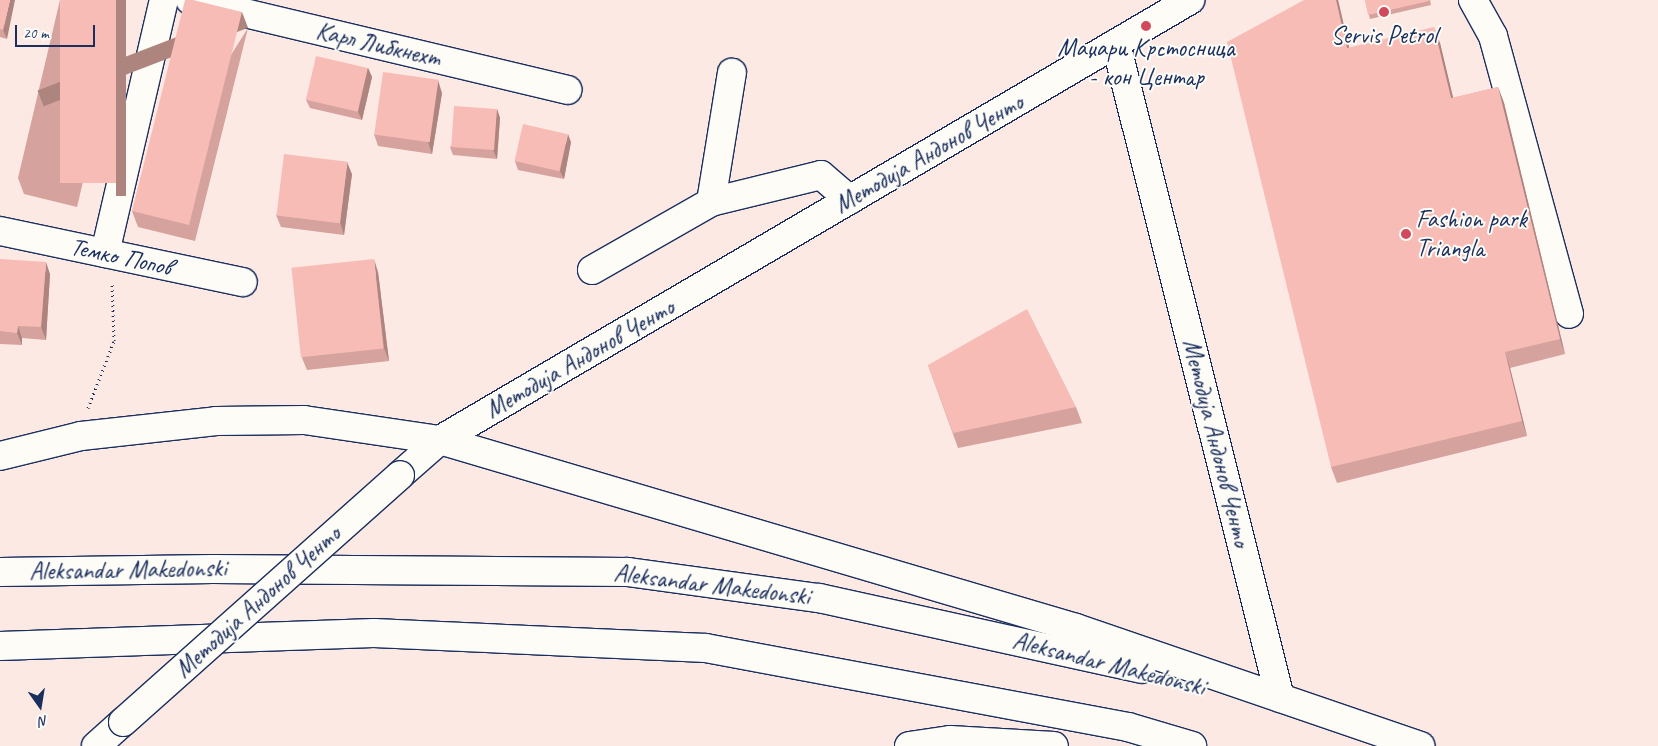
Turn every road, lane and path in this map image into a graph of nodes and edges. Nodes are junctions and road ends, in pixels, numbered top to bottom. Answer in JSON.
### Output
{"nodes":[{"id":1,"x":164,"y":0,"type":"edge"},
{"id":2,"x":190,"y":0,"type":"edge"},
{"id":3,"x":1190,"y":0,"type":"edge"},
{"id":4,"x":1473,"y":0,"type":"edge"},
{"id":5,"x":1116,"y":44,"type":"junction"},
{"id":6,"x":732,"y":73,"type":"dead end"},
{"id":7,"x":567,"y":90,"type":"dead end"},
{"id":8,"x":850,"y":200,"type":"junction"},
{"id":9,"x":712,"y":202,"type":"junction"},
{"id":10,"x":0,"y":231,"type":"edge"},
{"id":11,"x":104,"y":253,"type":"junction"},
{"id":12,"x":592,"y":270,"type":"dead end"},
{"id":13,"x":243,"y":282,"type":"dead end"},
{"id":14,"x":1569,"y":314,"type":"dead end"},
{"id":15,"x":86,"y":412,"type":"dead end"},
{"id":16,"x":440,"y":440,"type":"junction"},
{"id":17,"x":0,"y":456,"type":"edge"},
{"id":18,"x":0,"y":572,"type":"edge"},
{"id":19,"x":0,"y":646,"type":"edge"},
{"id":20,"x":1280,"y":698,"type":"junction"},
{"id":21,"x":96,"y":746,"type":"edge"},
{"id":22,"x":909,"y":746,"type":"edge"},
{"id":23,"x":1054,"y":746,"type":"edge"},
{"id":24,"x":1192,"y":746,"type":"edge"},
{"id":25,"x":1406,"y":746,"type":"edge"},
{"id":26,"x":1420,"y":746,"type":"edge"}],
"edges":[{"from":1,"to":11,"type":"street"},
{"from":2,"to":7,"type":"street","name":"Карл Либкнехт"},
{"from":3,"to":5,"type":"street","name":"Методија Андонов Ченто"},
{"from":4,"to":14,"type":"street"},
{"from":5,"to":8,"type":"street","name":"Методија Андонов Ченто"},
{"from":5,"to":20,"type":"street","name":"Методија Андонов Ченто"},
{"from":6,"to":9,"type":"street"},
{"from":8,"to":9,"type":"street"},
{"from":8,"to":16,"type":"street","name":"Методија Андонов Ченто"},
{"from":9,"to":12,"type":"street"},
{"from":10,"to":11,"type":"street","name":"Темко Попов"},
{"from":11,"to":13,"type":"street","name":"Темко Попов"},
{"from":11,"to":15,"type":"path"},
{"from":16,"to":17,"type":"street"},
{"from":16,"to":20,"type":"street"},
{"from":16,"to":21,"type":"street","name":"Методија Андонов Ченто","bridge":true},
{"from":18,"to":25,"type":"street","name":"Aleksandar Makedonski"},
{"from":19,"to":24,"type":"street"},
{"from":20,"to":26,"type":"street"},
{"from":22,"to":23,"type":"street"}]}
